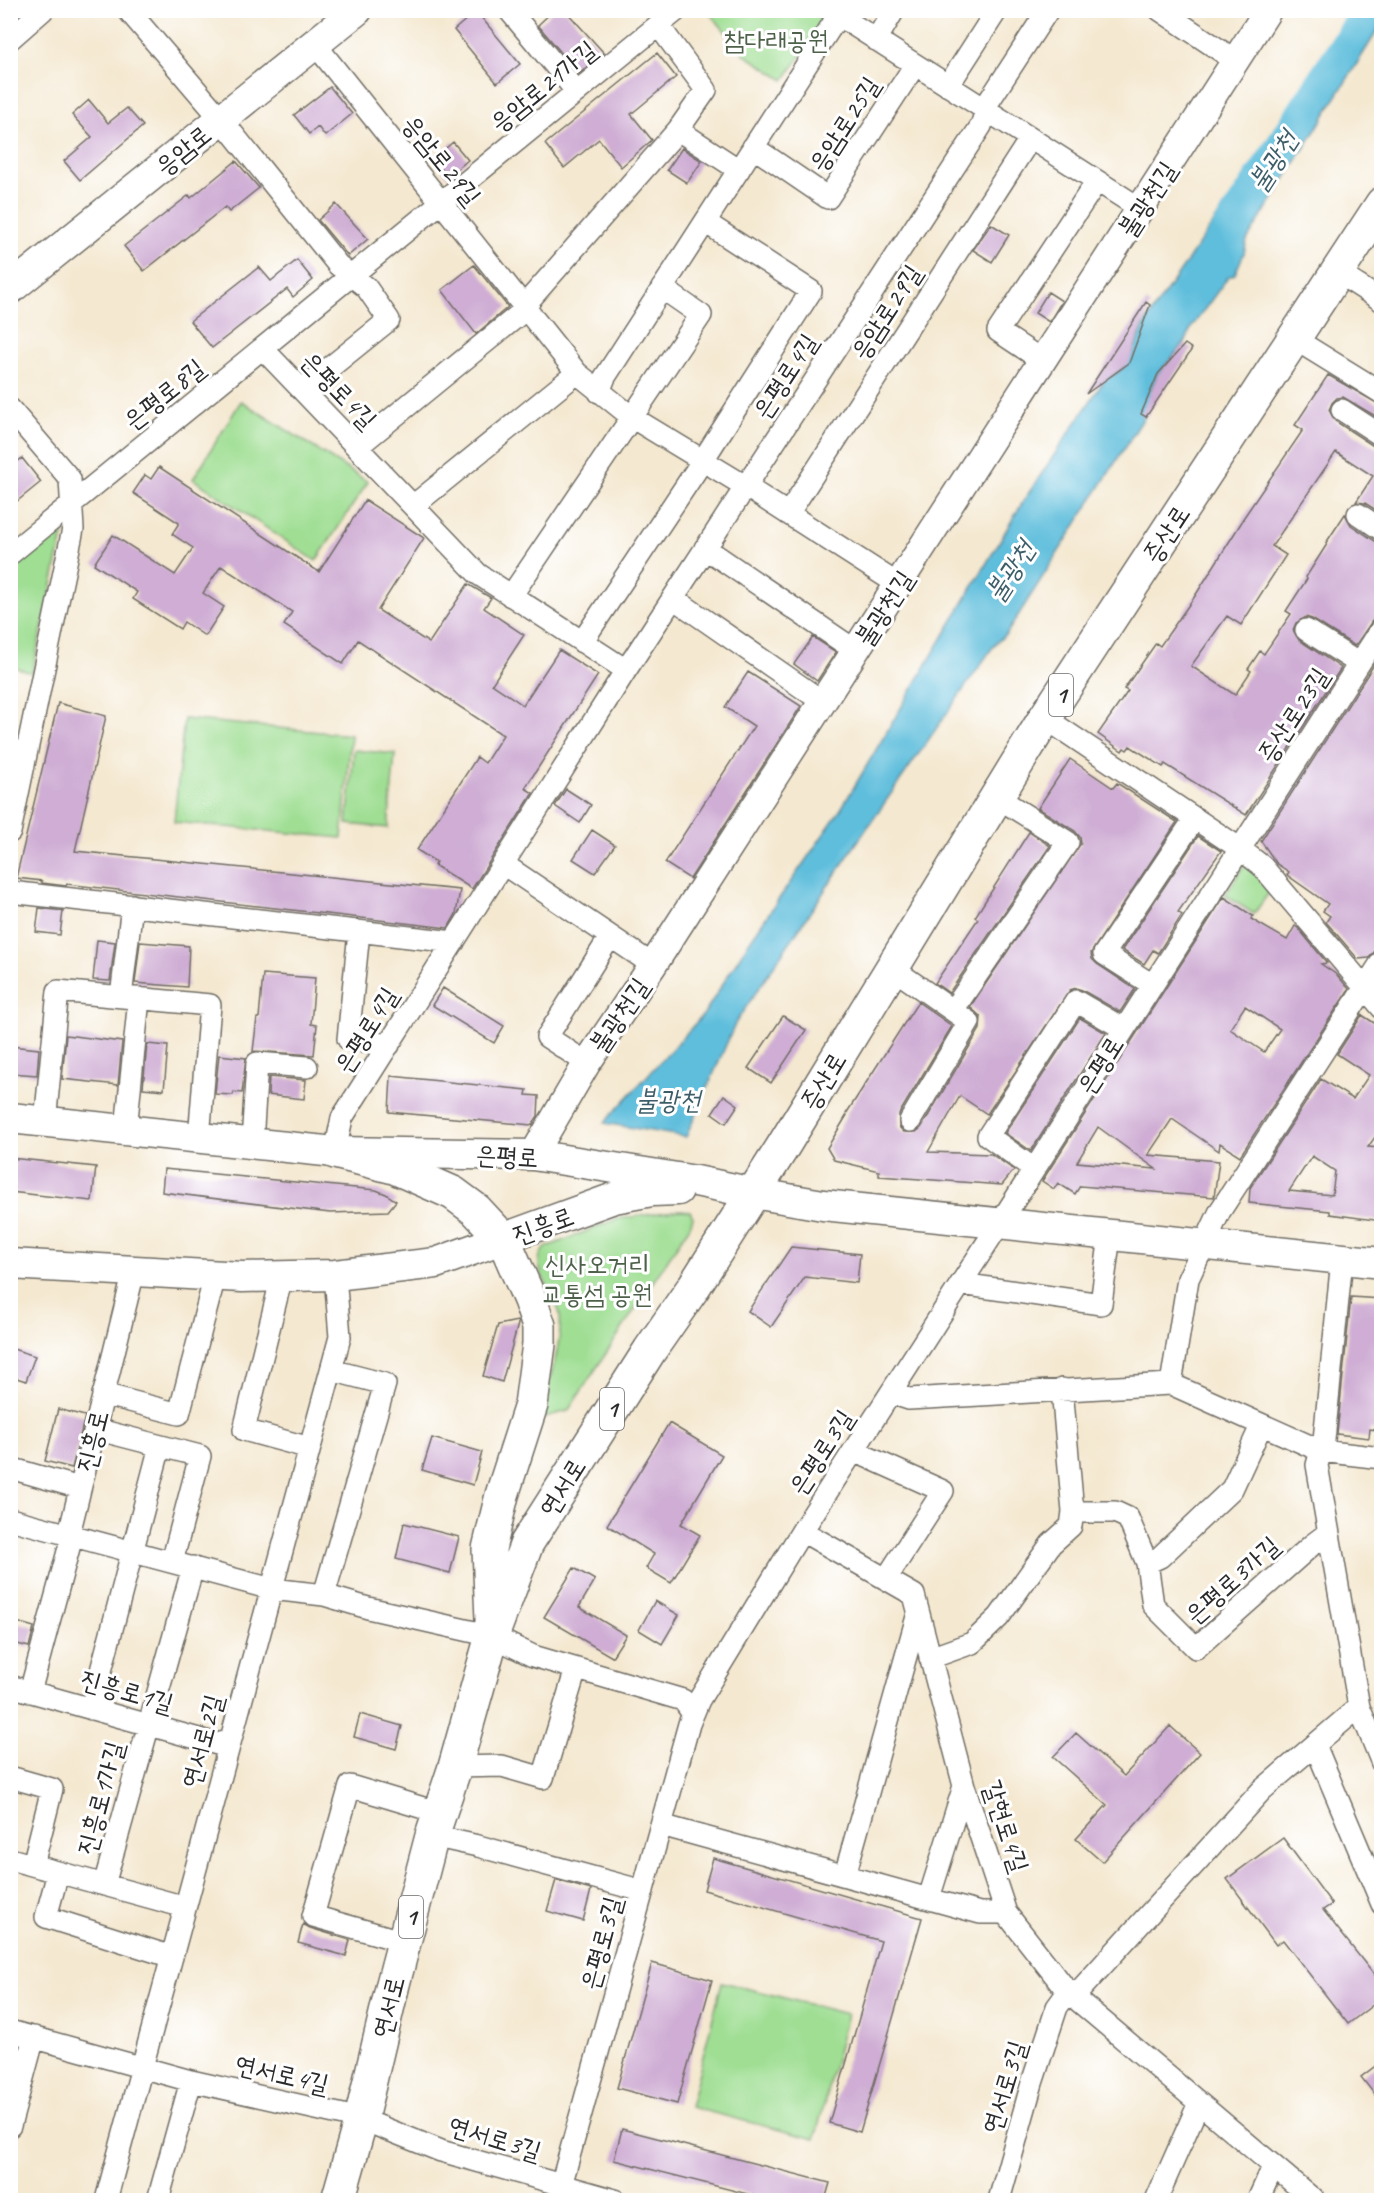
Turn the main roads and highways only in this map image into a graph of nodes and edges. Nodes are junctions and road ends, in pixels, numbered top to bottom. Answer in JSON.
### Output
{"nodes":[{"id":1,"x":357,"y":10,"type":"edge"},
{"id":2,"x":1382,"y":204,"type":"edge"},
{"id":3,"x":10,"y":289,"type":"edge"},
{"id":4,"x":10,"y":1118,"type":"edge"},
{"id":5,"x":335,"y":1152,"type":"junction"},
{"id":6,"x":753,"y":1194,"type":"junction"},
{"id":7,"x":504,"y":1240,"type":"junction"},
{"id":8,"x":1382,"y":1263,"type":"edge"},
{"id":9,"x":10,"y":1264,"type":"edge"},
{"id":10,"x":492,"y":1636,"type":"junction"},
{"id":11,"x":338,"y":2200,"type":"edge"}],
"edges":[{"from":1,"to":3,"type":"main road","name":"응암로"},
{"from":2,"to":6,"type":"main road","name":"증산로","number":"1"},
{"from":4,"to":5,"type":"main road","name":"은평로"},
{"from":5,"to":6,"type":"main road","name":"은평로"},
{"from":5,"to":7,"type":"main road"},
{"from":6,"to":7,"type":"main road","name":"진흥로"},
{"from":6,"to":8,"type":"main road","name":"은평로"},
{"from":6,"to":10,"type":"main road","name":"연서로","number":"1"},
{"from":7,"to":9,"type":"main road","name":"진흥로"},
{"from":7,"to":10,"type":"main road"},
{"from":10,"to":11,"type":"main road","name":"연서로","number":"1"}]}
